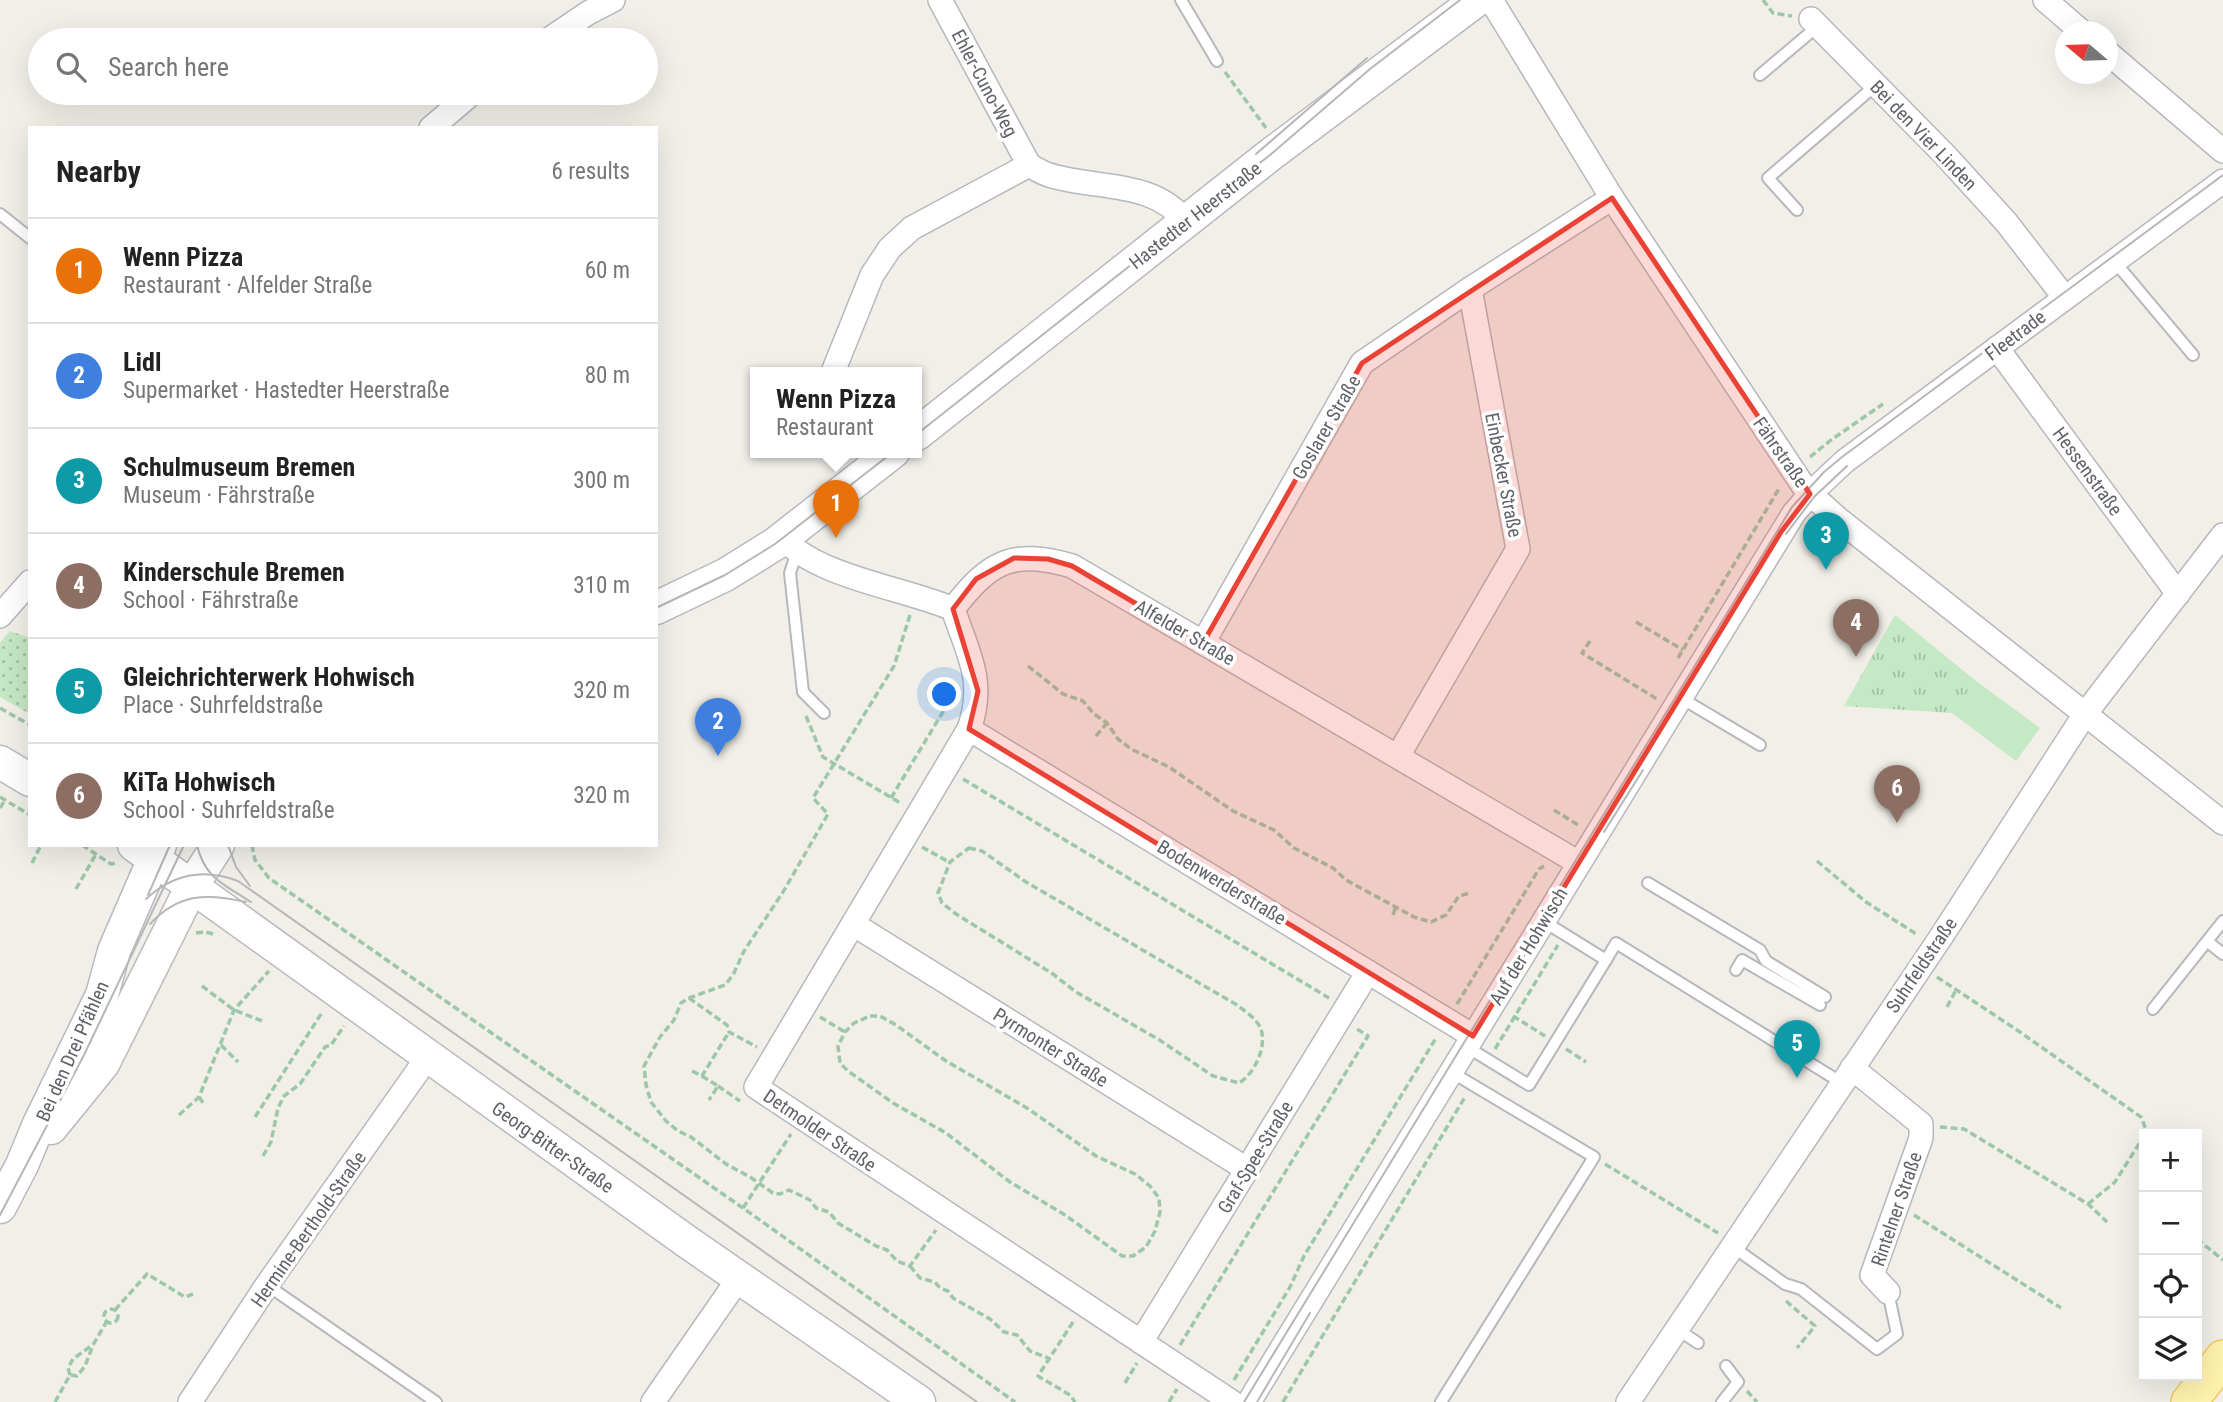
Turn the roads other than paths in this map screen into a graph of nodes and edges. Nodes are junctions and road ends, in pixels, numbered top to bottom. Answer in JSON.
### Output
{"nodes":[{"id":1,"x":613,"y":0,"type":"edge"},
{"id":2,"x":940,"y":0,"type":"edge"},
{"id":3,"x":1181,"y":0,"type":"edge"},
{"id":4,"x":1442,"y":0,"type":"edge"},
{"id":5,"x":1477,"y":0,"type":"edge"},
{"id":6,"x":1491,"y":0,"type":"edge"},
{"id":7,"x":2045,"y":0,"type":"edge"},
{"id":8,"x":585,"y":7,"type":"edge"},
{"id":9,"x":2069,"y":21,"type":"edge"},
{"id":10,"x":1814,"y":22,"type":"joint"},
{"id":11,"x":561,"y":28,"type":"edge"},
{"id":12,"x":1217,"y":61,"type":"road end"},
{"id":13,"x":2118,"y":62,"type":"edge"},
{"id":14,"x":1760,"y":75,"type":"dead end"},
{"id":15,"x":1876,"y":85,"type":"junction"},
{"id":16,"x":458,"y":105,"type":"edge"},
{"id":17,"x":433,"y":126,"type":"edge"},
{"id":18,"x":2223,"y":151,"type":"edge"},
{"id":19,"x":1030,"y":165,"type":"junction"},
{"id":20,"x":2223,"y":181,"type":"edge"},
{"id":21,"x":1612,"y":198,"type":"junction"},
{"id":22,"x":1797,"y":210,"type":"dead end"},
{"id":23,"x":0,"y":214,"type":"edge"},
{"id":24,"x":1184,"y":218,"type":"junction"},
{"id":25,"x":28,"y":236,"type":"edge"},
{"id":26,"x":2115,"y":262,"type":"junction"},
{"id":27,"x":1470,"y":289,"type":"junction"},
{"id":28,"x":2065,"y":298,"type":"junction"},
{"id":29,"x":1997,"y":348,"type":"junction"},
{"id":30,"x":2193,"y":355,"type":"dead end"},
{"id":31,"x":835,"y":367,"type":"edge"},
{"id":32,"x":922,"y":408,"type":"edge"},
{"id":33,"x":922,"y":429,"type":"edge"},
{"id":34,"x":869,"y":458,"type":"edge"},
{"id":35,"x":870,"y":458,"type":"edge"},
{"id":36,"x":1811,"y":494,"type":"junction"},
{"id":37,"x":2223,"y":535,"type":"edge"},
{"id":38,"x":790,"y":545,"type":"junction"},
{"id":39,"x":28,"y":584,"type":"edge"},
{"id":40,"x":658,"y":587,"type":"edge"},
{"id":41,"x":2178,"y":594,"type":"junction"},
{"id":42,"x":658,"y":607,"type":"edge"},
{"id":43,"x":953,"y":609,"type":"junction"},
{"id":44,"x":0,"y":616,"type":"edge"},
{"id":45,"x":1203,"y":643,"type":"junction"},
{"id":46,"x":1670,"y":702,"type":"junction"},
{"id":47,"x":824,"y":713,"type":"dead end"},
{"id":48,"x":2085,"y":714,"type":"junction"},
{"id":49,"x":970,"y":729,"type":"junction"},
{"id":50,"x":1760,"y":745,"type":"dead end"},
{"id":51,"x":1398,"y":756,"type":"junction"},
{"id":52,"x":0,"y":762,"type":"edge"},
{"id":53,"x":28,"y":779,"type":"edge"},
{"id":54,"x":2223,"y":823,"type":"edge"},
{"id":55,"x":217,"y":847,"type":"edge"},
{"id":56,"x":143,"y":853,"type":"edge"},
{"id":57,"x":1571,"y":858,"type":"junction"},
{"id":58,"x":1648,"y":883,"type":"dead end"},
{"id":59,"x":192,"y":886,"type":"junction"},
{"id":60,"x":1544,"y":921,"type":"junction"},
{"id":61,"x":2223,"y":921,"type":"edge"},
{"id":62,"x":853,"y":924,"type":"junction"},
{"id":63,"x":2208,"y":942,"type":"junction"},
{"id":64,"x":2223,"y":954,"type":"edge"},
{"id":65,"x":1606,"y":960,"type":"junction"},
{"id":66,"x":1736,"y":970,"type":"dead end"},
{"id":67,"x":1368,"y":972,"type":"junction"},
{"id":68,"x":2153,"y":1009,"type":"dead end"},
{"id":69,"x":1470,"y":1042,"type":"junction"},
{"id":70,"x":427,"y":1058,"type":"junction"},
{"id":71,"x":1451,"y":1072,"type":"junction"},
{"id":72,"x":1847,"y":1076,"type":"junction"},
{"id":73,"x":22,"y":1165,"type":"junction"},
{"id":74,"x":1248,"y":1170,"type":"junction"},
{"id":75,"x":0,"y":1207,"type":"edge"},
{"id":76,"x":1734,"y":1245,"type":"junction"},
{"id":77,"x":739,"y":1279,"type":"junction"},
{"id":78,"x":267,"y":1285,"type":"junction"},
{"id":79,"x":1888,"y":1292,"type":"joint"},
{"id":80,"x":1676,"y":1329,"type":"junction"},
{"id":81,"x":1141,"y":1342,"type":"junction"},
{"id":82,"x":1698,"y":1343,"type":"dead end"},
{"id":83,"x":2223,"y":1358,"type":"edge"},
{"id":84,"x":1726,"y":1366,"type":"dead end"},
{"id":85,"x":1228,"y":1399,"type":"edge"},
{"id":86,"x":190,"y":1402,"type":"edge"},
{"id":87,"x":436,"y":1402,"type":"edge"},
{"id":88,"x":653,"y":1402,"type":"edge"},
{"id":89,"x":919,"y":1402,"type":"edge"},
{"id":90,"x":1249,"y":1402,"type":"edge"},
{"id":91,"x":1441,"y":1402,"type":"edge"},
{"id":92,"x":1628,"y":1402,"type":"edge"},
{"id":93,"x":1722,"y":1402,"type":"edge"},
{"id":94,"x":2189,"y":1402,"type":"edge"}],
"edges":[{"from":1,"to":8,"type":"street"},
{"from":2,"to":19,"type":"street","name":"Ehler-Cuno-Weg"},
{"from":3,"to":12,"type":"lane"},
{"from":4,"to":24,"type":"street","name":"Hastedter Heerstraße"},
{"from":5,"to":24,"type":"street","name":"Hastedter Heerstraße"},
{"from":6,"to":21,"type":"street","name":"Fährstraße"},
{"from":7,"to":9,"type":"street"},
{"from":8,"to":11,"type":"street"},
{"from":10,"to":14,"type":"lane"},
{"from":10,"to":15,"type":"street","name":"Bei den Vier Linden"},
{"from":13,"to":18,"type":"street"},
{"from":15,"to":22,"type":"lane"},
{"from":15,"to":28,"type":"street","name":"Bei den Vier Linden"},
{"from":16,"to":17,"type":"street"},
{"from":19,"to":24,"type":"street"},
{"from":19,"to":31,"type":"street"},
{"from":20,"to":26,"type":"street","name":"Fleetrade"},
{"from":21,"to":27,"type":"street","name":"Goslarer Straße"},
{"from":21,"to":36,"type":"street","name":"Fährstraße"},
{"from":23,"to":25,"type":"lane"},
{"from":24,"to":32,"type":"street","name":"Hastedter Heerstraße"},
{"from":24,"to":33,"type":"street","name":"Hastedter Heerstraße"},
{"from":26,"to":28,"type":"street","name":"Fleetrade"},
{"from":26,"to":30,"type":"lane"},
{"from":27,"to":45,"type":"street","name":"Goslarer Straße"},
{"from":27,"to":51,"type":"street","name":"Einbecker Straße"},
{"from":28,"to":29,"type":"street","name":"Fleetrade"},
{"from":29,"to":36,"type":"street","name":"Fleetrade"},
{"from":29,"to":41,"type":"street","name":"Hessenstraße"},
{"from":34,"to":40,"type":"street"},
{"from":35,"to":38,"type":"street"},
{"from":36,"to":46,"type":"street","name":"Auf der Hohwisch"},
{"from":36,"to":48,"type":"street","name":"Fährstraße"},
{"from":37,"to":41,"type":"street","name":"Suhrfeldstraße"},
{"from":38,"to":42,"type":"street"},
{"from":38,"to":43,"type":"street"},
{"from":38,"to":47,"type":"lane"},
{"from":39,"to":44,"type":"street"},
{"from":41,"to":48,"type":"street","name":"Suhrfeldstraße"},
{"from":43,"to":45,"type":"street","name":"Alfelder Straße"},
{"from":43,"to":49,"type":"street","name":"Detmolder Straße"},
{"from":45,"to":51,"type":"street","name":"Alfelder Straße"},
{"from":46,"to":50,"type":"lane"},
{"from":46,"to":57,"type":"street","name":"Auf der Hohwisch"},
{"from":48,"to":54,"type":"street","name":"Fährstraße"},
{"from":48,"to":72,"type":"street","name":"Suhrfeldstraße"},
{"from":49,"to":62,"type":"street","name":"Detmolder Straße"},
{"from":49,"to":67,"type":"street","name":"Bodenwerderstraße"},
{"from":51,"to":57,"type":"street","name":"Alfelder Straße"},
{"from":52,"to":53,"type":"street"},
{"from":55,"to":59,"type":"street"},
{"from":56,"to":59,"type":"street","name":"Georg-Bitter-Straße"},
{"from":56,"to":73,"type":"street","name":"Bei den Drei Pfählen"},
{"from":57,"to":60,"type":"street","name":"Auf der Hohwisch"},
{"from":58,"to":66,"type":"lane"},
{"from":59,"to":70,"type":"street","name":"Georg-Bitter-Straße"},
{"from":59,"to":73,"type":"street","name":"Bei den Drei Pfählen"},
{"from":60,"to":65,"type":"lane"},
{"from":60,"to":69,"type":"street","name":"Auf der Hohwisch"},
{"from":61,"to":63,"type":"lane"},
{"from":62,"to":74,"type":"street","name":"Pyrmonter Straße"},
{"from":62,"to":81,"type":"street","name":"Detmolder Straße"},
{"from":63,"to":64,"type":"lane"},
{"from":63,"to":68,"type":"lane"},
{"from":65,"to":69,"type":"lane"},
{"from":65,"to":72,"type":"lane"},
{"from":67,"to":69,"type":"street","name":"Bodenwerderstraße"},
{"from":67,"to":74,"type":"street","name":"Graf-Spee-Straße"},
{"from":69,"to":71,"type":"street","name":"Auf der Hohwisch"},
{"from":70,"to":77,"type":"street","name":"Georg-Bitter-Straße"},
{"from":70,"to":78,"type":"street","name":"Hermine-Berthold-Straße"},
{"from":71,"to":90,"type":"street","name":"Auf der Hohwisch"},
{"from":71,"to":91,"type":"lane"},
{"from":72,"to":76,"type":"street","name":"Suhrfeldstraße"},
{"from":72,"to":79,"type":"street","name":"Rintelner Straße"},
{"from":73,"to":75,"type":"street","name":"Bei den Drei Pfählen"},
{"from":74,"to":81,"type":"street","name":"Graf-Spee-Straße"},
{"from":76,"to":79,"type":"lane"},
{"from":76,"to":80,"type":"street","name":"Suhrfeldstraße"},
{"from":77,"to":88,"type":"street"},
{"from":77,"to":89,"type":"street","name":"Georg-Bitter-Straße"},
{"from":78,"to":86,"type":"street","name":"Hermine-Berthold-Straße"},
{"from":78,"to":87,"type":"lane"},
{"from":80,"to":82,"type":"lane"},
{"from":80,"to":92,"type":"street","name":"Suhrfeldstraße"},
{"from":81,"to":85,"type":"street","name":"Detmolder Straße"},
{"from":83,"to":94,"type":"main road"},
{"from":84,"to":93,"type":"lane"}]}
